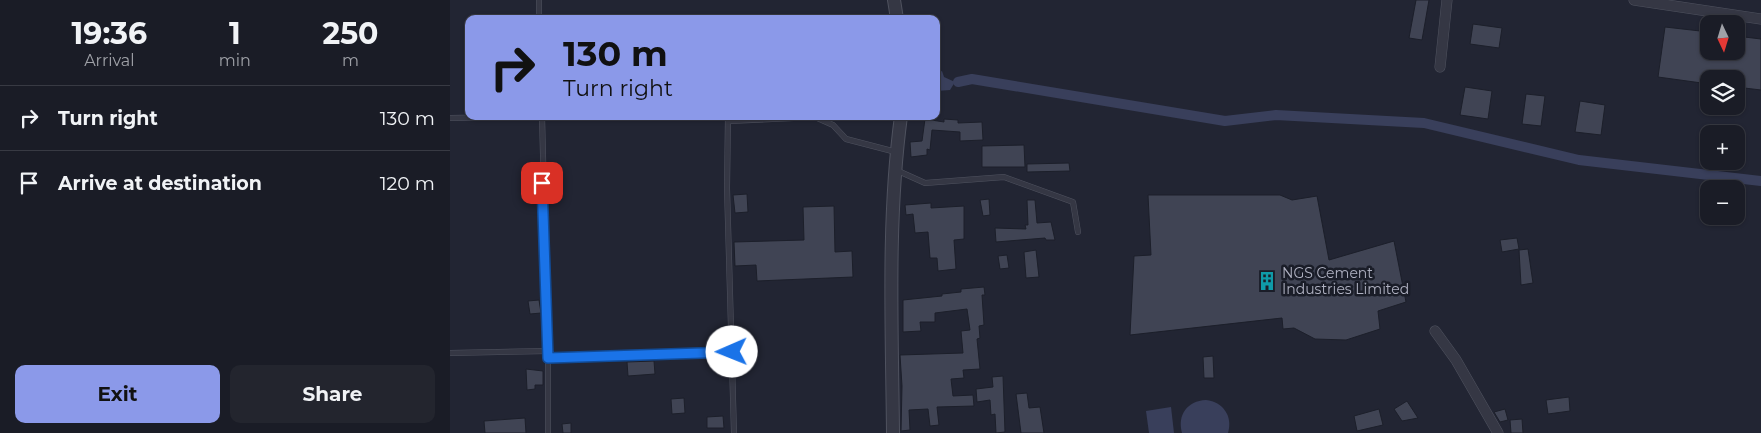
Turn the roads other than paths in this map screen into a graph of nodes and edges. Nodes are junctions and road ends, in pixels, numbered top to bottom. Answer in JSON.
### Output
{"nodes":[{"id":1,"x":539,"y":0,"type":"edge"},
{"id":2,"x":894,"y":0,"type":"edge"},
{"id":3,"x":1447,"y":0,"type":"edge"},
{"id":4,"x":1634,"y":0,"type":"edge"},
{"id":5,"x":539,"y":15,"type":"edge"},
{"id":6,"x":896,"y":15,"type":"edge"},
{"id":7,"x":1761,"y":19,"type":"edge"},
{"id":8,"x":1440,"y":68,"type":"dead end"},
{"id":9,"x":450,"y":118,"type":"edge"},
{"id":10,"x":465,"y":118,"type":"edge"},
{"id":11,"x":542,"y":120,"type":"edge"},
{"id":12,"x":729,"y":120,"type":"edge"},
{"id":13,"x":822,"y":120,"type":"edge"},
{"id":14,"x":900,"y":120,"type":"edge"},
{"id":15,"x":896,"y":152,"type":"junction"},
{"id":16,"x":896,"y":170,"type":"junction"},
{"id":17,"x":1078,"y":232,"type":"dead end"},
{"id":18,"x":1435,"y":331,"type":"dead end"},
{"id":19,"x":548,"y":351,"type":"junction"},
{"id":20,"x":732,"y":352,"type":"junction"},
{"id":21,"x":450,"y":353,"type":"edge"},
{"id":22,"x":548,"y":358,"type":"junction"},
{"id":23,"x":548,"y":433,"type":"edge"},
{"id":24,"x":734,"y":433,"type":"edge"},
{"id":25,"x":894,"y":433,"type":"edge"},
{"id":26,"x":1498,"y":433,"type":"edge"}],
"edges":[{"from":1,"to":5,"type":"lane"},
{"from":2,"to":6,"type":"street"},
{"from":3,"to":8,"type":"street"},
{"from":4,"to":7,"type":"street"},
{"from":9,"to":10,"type":"lane"},
{"from":11,"to":19,"type":"lane"},
{"from":12,"to":20,"type":"lane"},
{"from":13,"to":15,"type":"lane"},
{"from":14,"to":15,"type":"street"},
{"from":15,"to":16,"type":"street"},
{"from":16,"to":17,"type":"lane"},
{"from":16,"to":25,"type":"street"},
{"from":18,"to":26,"type":"street"},
{"from":19,"to":21,"type":"lane"},
{"from":19,"to":22,"type":"lane"},
{"from":20,"to":22,"type":"lane"},
{"from":20,"to":24,"type":"lane"},
{"from":22,"to":23,"type":"lane"}]}
